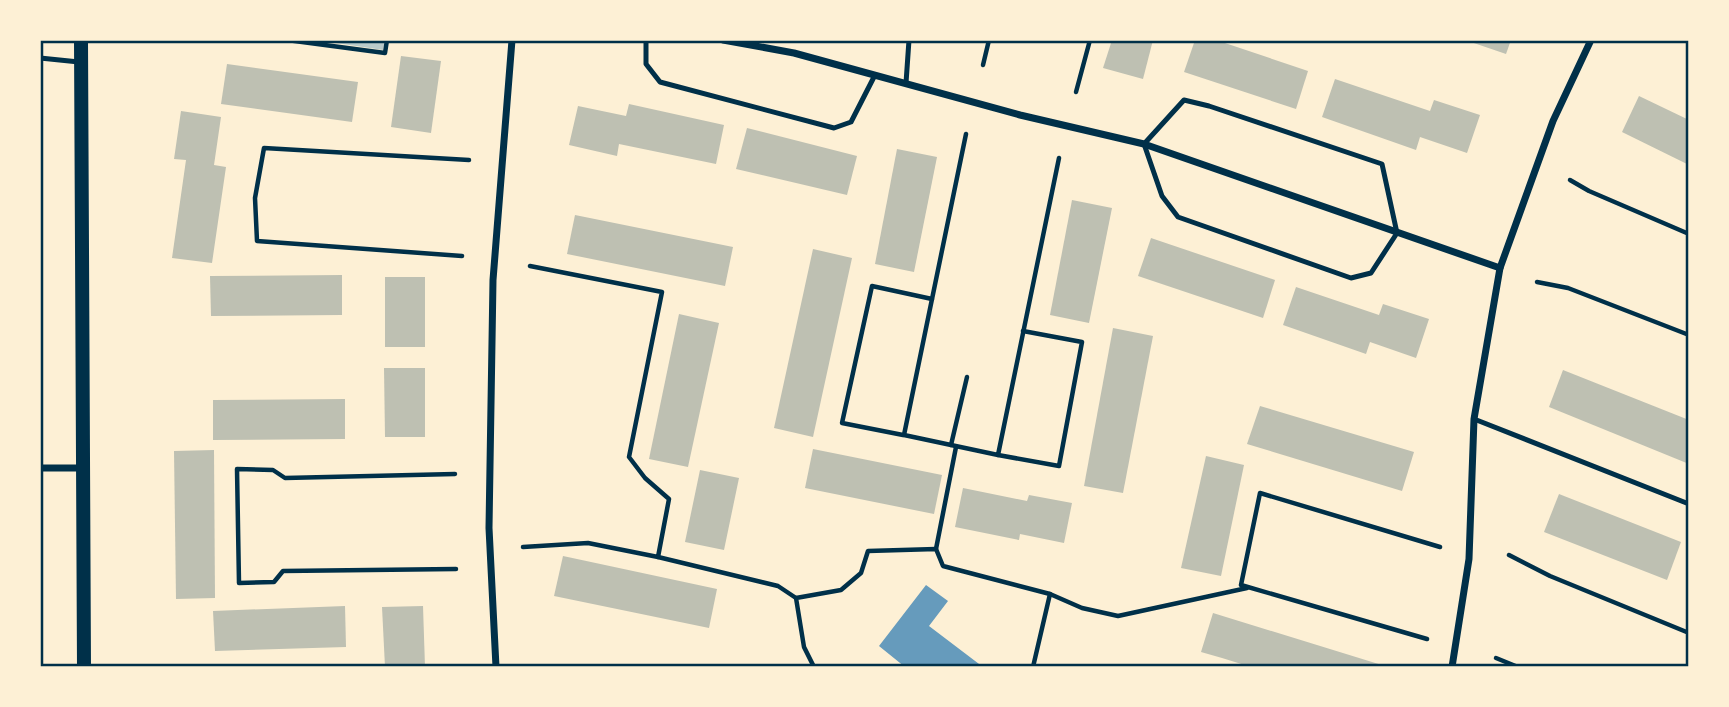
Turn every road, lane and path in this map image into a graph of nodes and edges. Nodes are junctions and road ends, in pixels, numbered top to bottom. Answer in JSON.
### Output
{"nodes":[{"id":1,"x":80,"y":40,"type":"edge"},
{"id":2,"x":287,"y":40,"type":"edge"},
{"id":3,"x":387,"y":40,"type":"edge"},
{"id":4,"x":512,"y":40,"type":"edge"},
{"id":5,"x":646,"y":40,"type":"edge"},
{"id":6,"x":723,"y":40,"type":"edge"},
{"id":7,"x":909,"y":40,"type":"edge"},
{"id":8,"x":989,"y":40,"type":"edge"},
{"id":9,"x":1090,"y":40,"type":"edge"},
{"id":10,"x":1591,"y":40,"type":"edge"},
{"id":11,"x":40,"y":58,"type":"edge"},
{"id":12,"x":79,"y":62,"type":"junction"},
{"id":13,"x":983,"y":65,"type":"dead end"},
{"id":14,"x":875,"y":75,"type":"junction"},
{"id":15,"x":906,"y":83,"type":"junction"},
{"id":16,"x":1076,"y":92,"type":"dead end"},
{"id":17,"x":966,"y":134,"type":"dead end"},
{"id":18,"x":1144,"y":144,"type":"junction"},
{"id":19,"x":1059,"y":158,"type":"dead end"},
{"id":20,"x":468,"y":160,"type":"dead end"},
{"id":21,"x":1570,"y":180,"type":"dead end"},
{"id":22,"x":1397,"y":233,"type":"junction"},
{"id":23,"x":1689,"y":234,"type":"edge"},
{"id":24,"x":462,"y":256,"type":"dead end"},
{"id":25,"x":530,"y":266,"type":"dead end"},
{"id":26,"x":1500,"y":268,"type":"junction"},
{"id":27,"x":1537,"y":282,"type":"dead end"},
{"id":28,"x":932,"y":299,"type":"junction"},
{"id":29,"x":1023,"y":331,"type":"junction"},
{"id":30,"x":1689,"y":335,"type":"edge"},
{"id":31,"x":967,"y":377,"type":"dead end"},
{"id":32,"x":1474,"y":419,"type":"junction"},
{"id":33,"x":904,"y":436,"type":"junction"},
{"id":34,"x":953,"y":446,"type":"junction"},
{"id":35,"x":998,"y":455,"type":"junction"},
{"id":36,"x":40,"y":468,"type":"edge"},
{"id":37,"x":82,"y":468,"type":"junction"},
{"id":38,"x":455,"y":474,"type":"dead end"},
{"id":39,"x":1689,"y":504,"type":"edge"},
{"id":40,"x":523,"y":547,"type":"dead end"},
{"id":41,"x":1440,"y":547,"type":"dead end"},
{"id":42,"x":936,"y":549,"type":"junction"},
{"id":43,"x":1509,"y":555,"type":"dead end"},
{"id":44,"x":659,"y":557,"type":"junction"},
{"id":45,"x":456,"y":569,"type":"dead end"},
{"id":46,"x":1247,"y":587,"type":"junction"},
{"id":47,"x":1050,"y":594,"type":"junction"},
{"id":48,"x":796,"y":598,"type":"junction"},
{"id":49,"x":1689,"y":633,"type":"edge"},
{"id":50,"x":1427,"y":639,"type":"dead end"},
{"id":51,"x":1496,"y":658,"type":"dead end"},
{"id":52,"x":84,"y":667,"type":"edge"},
{"id":53,"x":496,"y":667,"type":"edge"},
{"id":54,"x":814,"y":667,"type":"edge"},
{"id":55,"x":1033,"y":667,"type":"edge"},
{"id":56,"x":1452,"y":667,"type":"edge"},
{"id":57,"x":1518,"y":667,"type":"edge"}],
"edges":[{"from":1,"to":12,"type":"main road"},
{"from":2,"to":3,"type":"path"},
{"from":4,"to":53,"type":"street"},
{"from":5,"to":14,"type":"lane"},
{"from":6,"to":14,"type":"street"},
{"from":7,"to":15,"type":"lane"},
{"from":8,"to":13,"type":"path"},
{"from":9,"to":16,"type":"path"},
{"from":10,"to":26,"type":"street"},
{"from":11,"to":12,"type":"lane"},
{"from":12,"to":37,"type":"main road"},
{"from":14,"to":15,"type":"street"},
{"from":15,"to":18,"type":"street"},
{"from":17,"to":28,"type":"path"},
{"from":18,"to":22,"type":"street"},
{"from":18,"to":22,"type":"lane"},
{"from":18,"to":22,"type":"lane"},
{"from":19,"to":29,"type":"path"},
{"from":20,"to":24,"type":"path"},
{"from":21,"to":23,"type":"path"},
{"from":22,"to":26,"type":"street"},
{"from":25,"to":44,"type":"path"},
{"from":26,"to":32,"type":"street"},
{"from":27,"to":30,"type":"path"},
{"from":28,"to":33,"type":"path"},
{"from":28,"to":33,"type":"path"},
{"from":29,"to":35,"type":"path"},
{"from":29,"to":35,"type":"path"},
{"from":31,"to":34,"type":"path"},
{"from":32,"to":39,"type":"lane"},
{"from":32,"to":56,"type":"street"},
{"from":33,"to":34,"type":"path"},
{"from":34,"to":35,"type":"path"},
{"from":34,"to":42,"type":"path"},
{"from":36,"to":37,"type":"street"},
{"from":37,"to":52,"type":"main road"},
{"from":38,"to":45,"type":"path"},
{"from":40,"to":44,"type":"path"},
{"from":41,"to":46,"type":"path"},
{"from":42,"to":47,"type":"path"},
{"from":42,"to":48,"type":"path"},
{"from":43,"to":49,"type":"path"},
{"from":44,"to":48,"type":"path"},
{"from":46,"to":47,"type":"path"},
{"from":46,"to":50,"type":"path"},
{"from":47,"to":55,"type":"path"},
{"from":48,"to":54,"type":"path"},
{"from":51,"to":57,"type":"path"}]}
